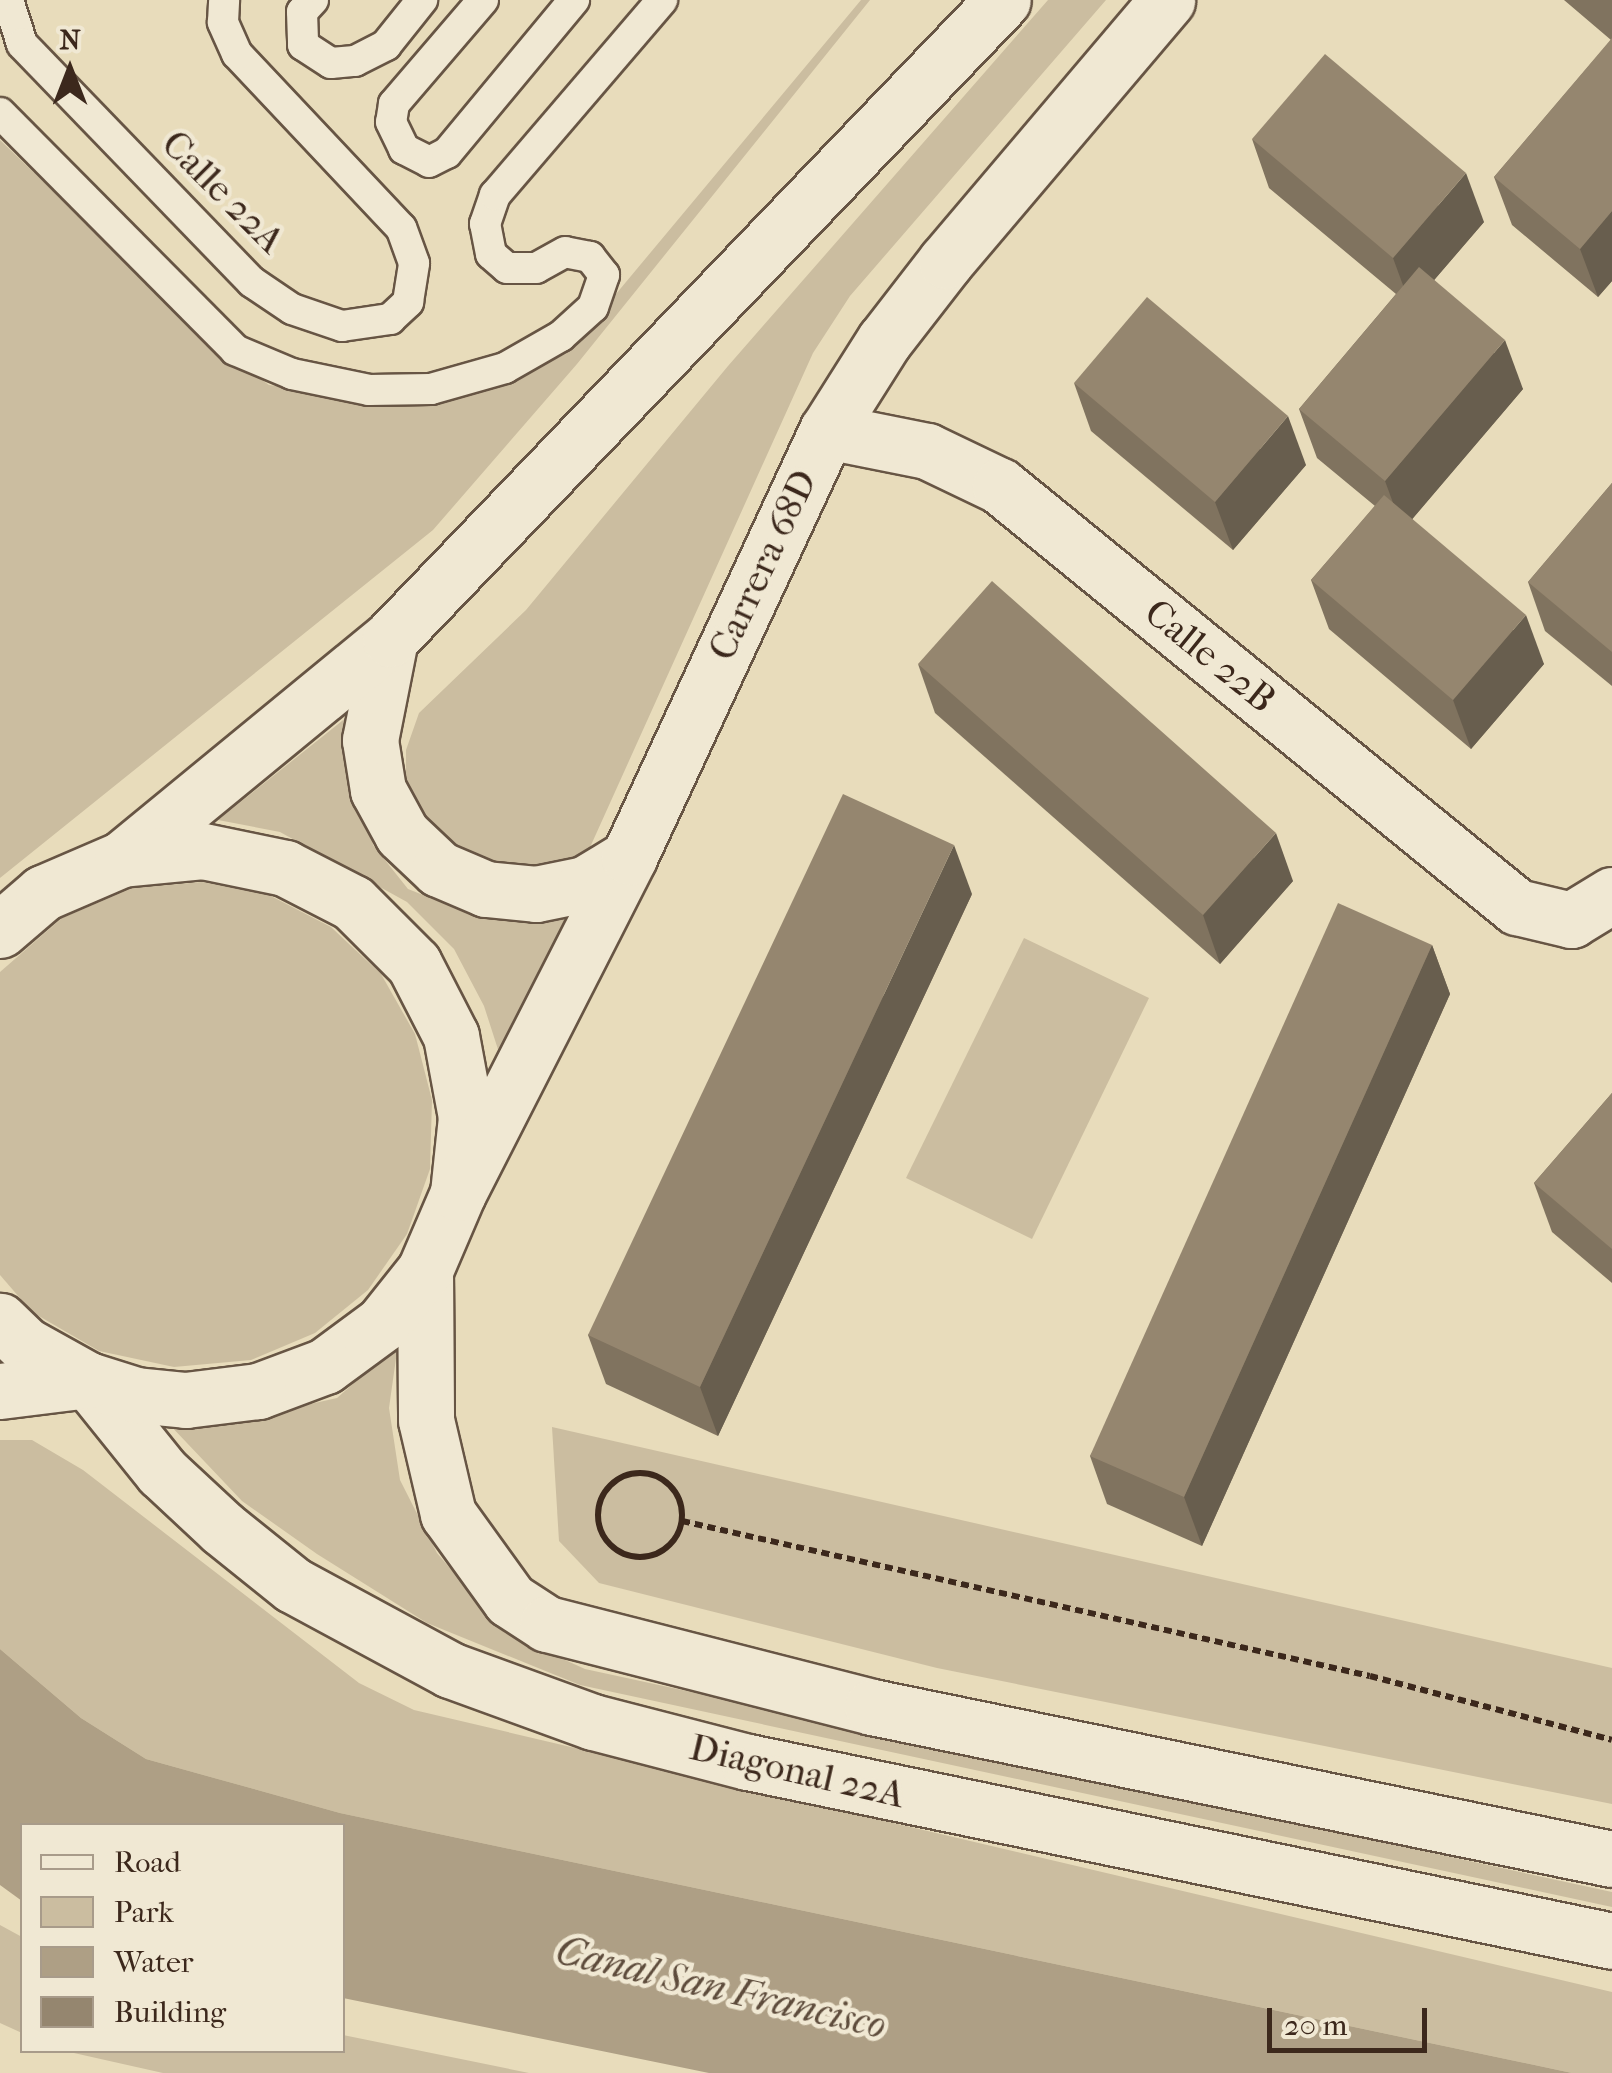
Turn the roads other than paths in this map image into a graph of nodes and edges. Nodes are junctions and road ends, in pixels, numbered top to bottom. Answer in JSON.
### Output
{"nodes":[{"id":1,"x":8,"y":0,"type":"edge"},
{"id":2,"x":224,"y":0,"type":"edge"},
{"id":3,"x":312,"y":0,"type":"edge"},
{"id":4,"x":422,"y":0,"type":"edge"},
{"id":5,"x":483,"y":0,"type":"edge"},
{"id":6,"x":574,"y":0,"type":"edge"},
{"id":7,"x":662,"y":0,"type":"edge"},
{"id":8,"x":962,"y":0,"type":"edge"},
{"id":9,"x":1003,"y":0,"type":"edge"},
{"id":10,"x":1167,"y":0,"type":"edge"},
{"id":11,"x":898,"y":112,"type":"junction"},
{"id":12,"x":0,"y":113,"type":"edge"},
{"id":13,"x":827,"y":431,"type":"junction"},
{"id":14,"x":390,"y":639,"type":"junction"},
{"id":15,"x":629,"y":857,"type":"junction"},
{"id":16,"x":122,"y":859,"type":"junction"},
{"id":17,"x":1592,"y":908,"type":"edge"},
{"id":18,"x":0,"y":930,"type":"edge"},
{"id":19,"x":458,"y":1193,"type":"junction"},
{"id":20,"x":425,"y":1270,"type":"junction"},
{"id":21,"x":0,"y":1322,"type":"edge"},
{"id":22,"x":88,"y":1380,"type":"junction"},
{"id":23,"x":0,"y":1391,"type":"edge"},
{"id":24,"x":1612,"y":1859,"type":"edge"},
{"id":25,"x":1612,"y":1942,"type":"edge"}],
"edges":[{"from":1,"to":2,"type":"lane","name":"Calle 22A"},
{"from":3,"to":4,"type":"lane"},
{"from":5,"to":6,"type":"lane"},
{"from":7,"to":12,"type":"lane"},
{"from":8,"to":11,"type":"main road"},
{"from":9,"to":11,"type":"main road"},
{"from":10,"to":13,"type":"main road","name":"Carrera 68D"},
{"from":11,"to":14,"type":"main road"},
{"from":13,"to":15,"type":"main road","name":"Carrera 68D"},
{"from":13,"to":17,"type":"main road","name":"Calle 22B"},
{"from":14,"to":15,"type":"main road"},
{"from":14,"to":16,"type":"main road"},
{"from":15,"to":19,"type":"main road","name":"Carrera 68D"},
{"from":16,"to":18,"type":"main road"},
{"from":16,"to":19,"type":"main road"},
{"from":19,"to":20,"type":"main road"},
{"from":20,"to":22,"type":"main road"},
{"from":20,"to":24,"type":"main road","name":"Diagonal 22A"},
{"from":21,"to":22,"type":"main road"},
{"from":22,"to":23,"type":"main road"},
{"from":22,"to":25,"type":"main road","name":"Diagonal 22A"}]}
